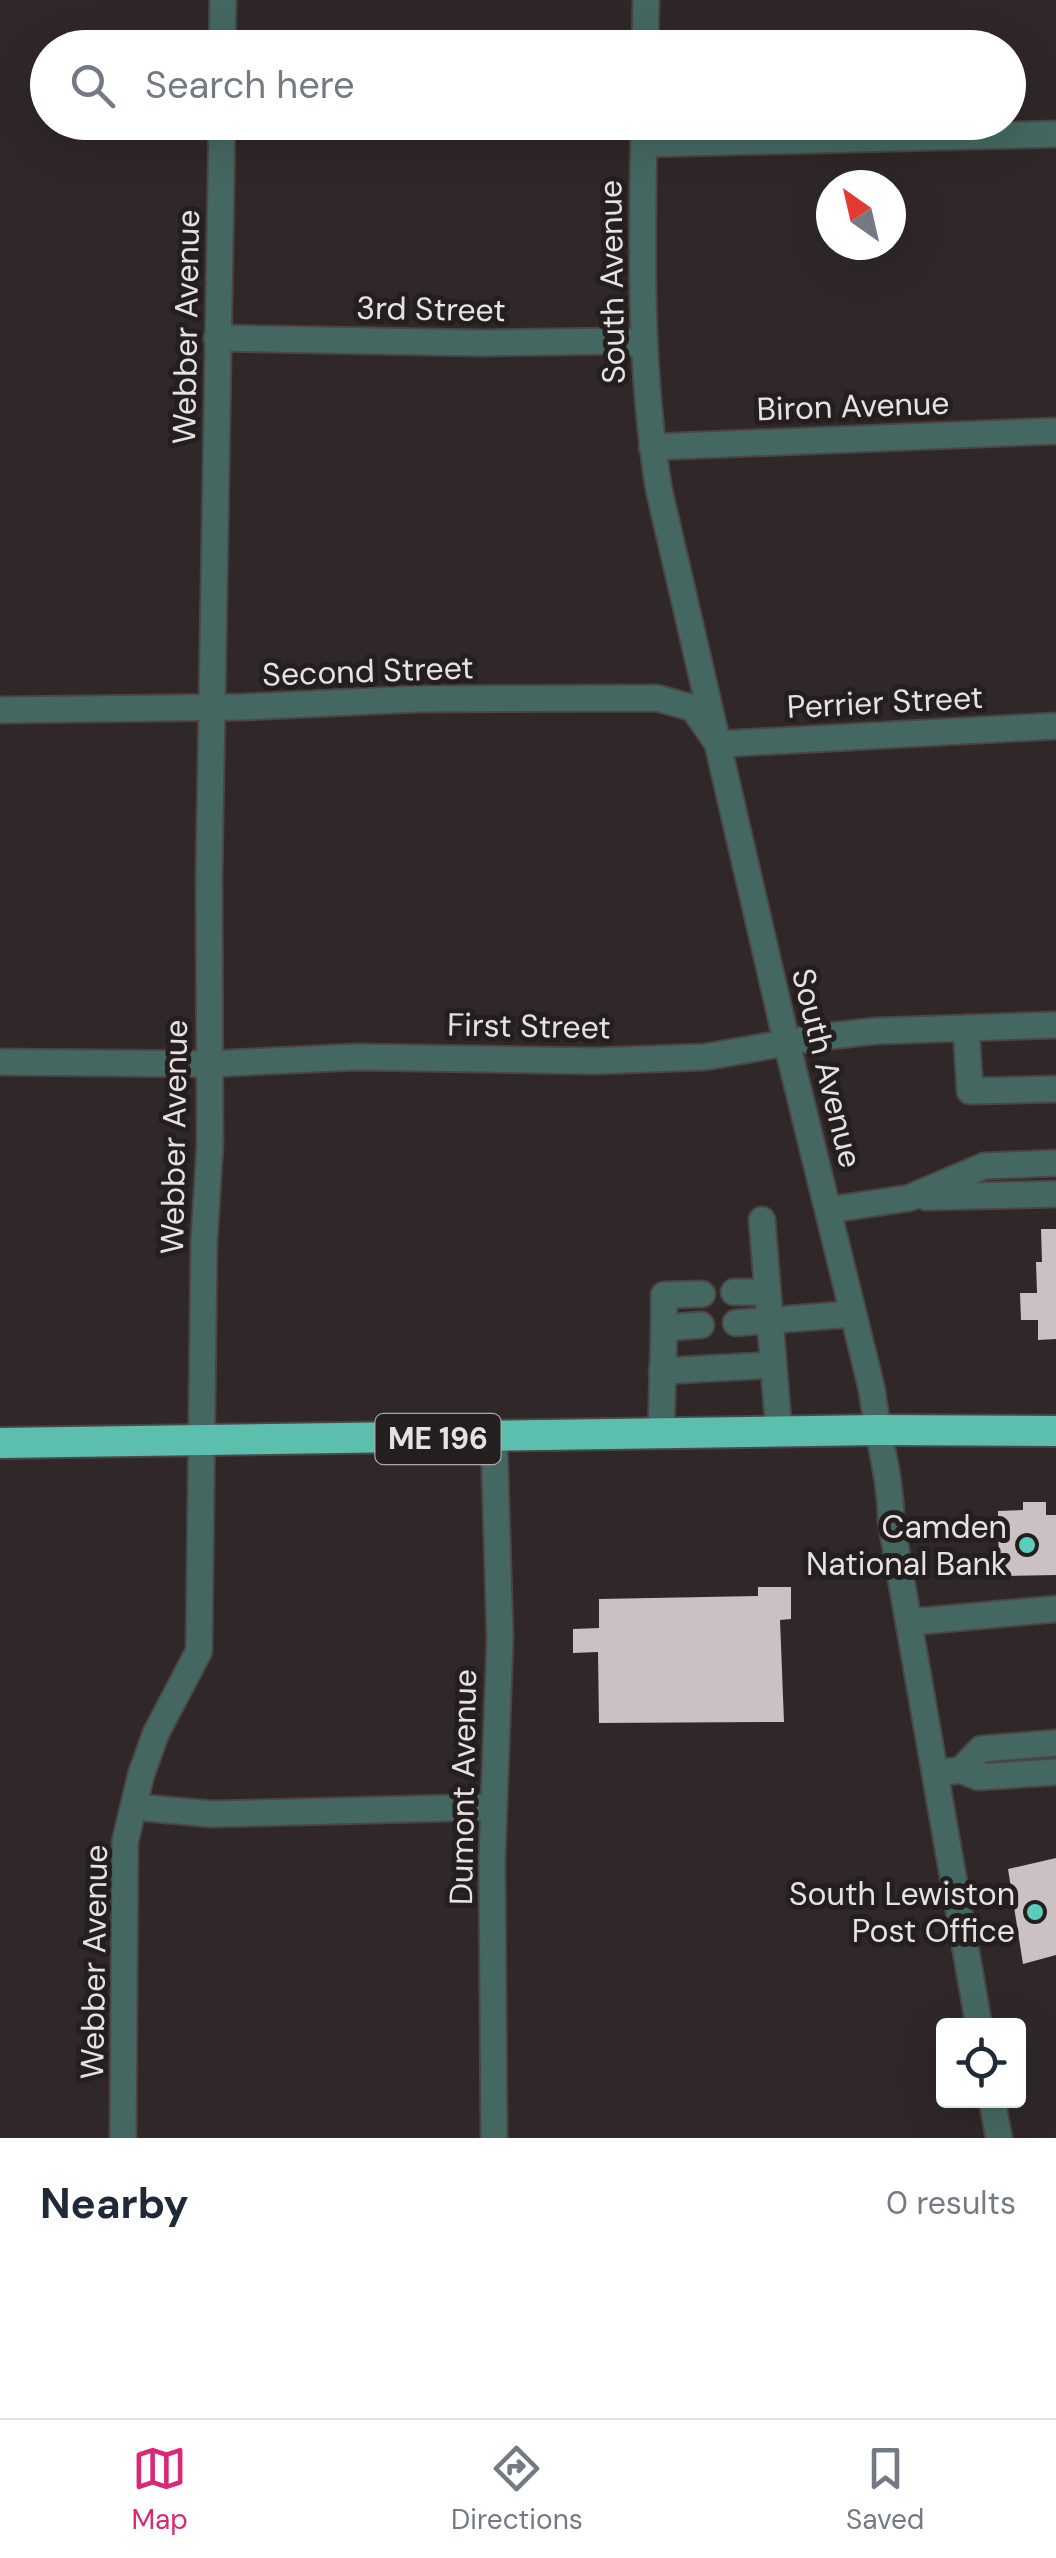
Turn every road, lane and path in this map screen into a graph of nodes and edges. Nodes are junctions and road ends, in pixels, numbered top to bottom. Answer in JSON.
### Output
{"nodes":[{"id":1,"x":223,"y":0,"type":"edge"},
{"id":2,"x":646,"y":0,"type":"edge"},
{"id":3,"x":222,"y":30,"type":"edge"},
{"id":4,"x":645,"y":30,"type":"edge"},
{"id":5,"x":1026,"y":134,"type":"edge"},
{"id":6,"x":1056,"y":134,"type":"edge"},
{"id":7,"x":222,"y":140,"type":"edge"},
{"id":8,"x":644,"y":140,"type":"edge"},
{"id":9,"x":217,"y":338,"type":"junction"},
{"id":10,"x":643,"y":345,"type":"junction"},
{"id":11,"x":1056,"y":431,"type":"edge"},
{"id":12,"x":652,"y":447,"type":"junction"},
{"id":13,"x":212,"y":705,"type":"junction"},
{"id":14,"x":0,"y":710,"type":"edge"},
{"id":15,"x":1056,"y":726,"type":"edge"},
{"id":16,"x":718,"y":744,"type":"junction"},
{"id":17,"x":1056,"y":1026,"type":"edge"},
{"id":18,"x":966,"y":1028,"type":"junction"},
{"id":19,"x":787,"y":1044,"type":"junction"},
{"id":20,"x":0,"y":1062,"type":"edge"},
{"id":21,"x":209,"y":1064,"type":"junction"},
{"id":22,"x":1056,"y":1089,"type":"edge"},
{"id":23,"x":1056,"y":1163,"type":"edge"},
{"id":24,"x":1056,"y":1194,"type":"edge"},
{"id":25,"x":909,"y":1198,"type":"junction"},
{"id":26,"x":828,"y":1210,"type":"junction"},
{"id":27,"x":762,"y":1220,"type":"dead end"},
{"id":28,"x":734,"y":1292,"type":"dead end"},
{"id":29,"x":766,"y":1292,"type":"junction"},
{"id":30,"x":702,"y":1294,"type":"dead end"},
{"id":31,"x":852,"y":1314,"type":"junction"},
{"id":32,"x":768,"y":1320,"type":"junction"},
{"id":33,"x":736,"y":1322,"type":"dead end"},
{"id":34,"x":701,"y":1325,"type":"dead end"},
{"id":35,"x":664,"y":1328,"type":"junction"},
{"id":36,"x":772,"y":1365,"type":"junction"},
{"id":37,"x":662,"y":1371,"type":"junction"},
{"id":38,"x":877,"y":1430,"type":"junction"},
{"id":39,"x":778,"y":1432,"type":"junction"},
{"id":40,"x":1056,"y":1432,"type":"edge"},
{"id":41,"x":661,"y":1435,"type":"junction"},
{"id":42,"x":494,"y":1438,"type":"junction"},
{"id":43,"x":204,"y":1441,"type":"junction"},
{"id":44,"x":0,"y":1443,"type":"edge"},
{"id":45,"x":1056,"y":1609,"type":"edge"},
{"id":46,"x":910,"y":1622,"type":"junction"},
{"id":47,"x":1056,"y":1743,"type":"edge"},
{"id":48,"x":949,"y":1772,"type":"junction"},
{"id":49,"x":1056,"y":1772,"type":"edge"},
{"id":50,"x":134,"y":1807,"type":"junction"},
{"id":51,"x":494,"y":1807,"type":"junction"},
{"id":52,"x":978,"y":2018,"type":"edge"},
{"id":53,"x":993,"y":2108,"type":"edge"},
{"id":54,"x":124,"y":2138,"type":"edge"},
{"id":55,"x":494,"y":2138,"type":"edge"},
{"id":56,"x":998,"y":2138,"type":"edge"}],
"edges":[{"from":1,"to":3,"type":"street"},
{"from":2,"to":4,"type":"street"},
{"from":5,"to":6,"type":"street"},
{"from":7,"to":9,"type":"street","name":"Webber Avenue"},
{"from":8,"to":10,"type":"street","name":"South Avenue"},
{"from":9,"to":10,"type":"street","name":"3rd Street"},
{"from":9,"to":13,"type":"street","name":"Webber Avenue"},
{"from":10,"to":12,"type":"street","name":"South Avenue"},
{"from":11,"to":12,"type":"street","name":"Biron Avenue"},
{"from":12,"to":16,"type":"street","name":"South Avenue"},
{"from":13,"to":14,"type":"street","name":"Second Street"},
{"from":13,"to":16,"type":"street","name":"Second Street"},
{"from":13,"to":21,"type":"street","name":"Webber Avenue"},
{"from":15,"to":16,"type":"street","name":"Perrier Street"},
{"from":16,"to":19,"type":"street","name":"South Avenue"},
{"from":17,"to":18,"type":"street","name":"First Street"},
{"from":18,"to":19,"type":"street","name":"First Street"},
{"from":18,"to":22,"type":"street"},
{"from":19,"to":21,"type":"street","name":"First Street"},
{"from":19,"to":26,"type":"street","name":"South Avenue"},
{"from":20,"to":21,"type":"street","name":"First Street"},
{"from":21,"to":43,"type":"street","name":"Webber Avenue"},
{"from":23,"to":25,"type":"street"},
{"from":24,"to":25,"type":"street"},
{"from":25,"to":26,"type":"street"},
{"from":26,"to":31,"type":"street","name":"South Avenue"},
{"from":27,"to":29,"type":"street"},
{"from":28,"to":29,"type":"street"},
{"from":29,"to":32,"type":"street"},
{"from":30,"to":35,"type":"street"},
{"from":31,"to":32,"type":"street"},
{"from":31,"to":38,"type":"street","name":"South Avenue"},
{"from":32,"to":33,"type":"street"},
{"from":32,"to":36,"type":"street"},
{"from":34,"to":35,"type":"street"},
{"from":35,"to":37,"type":"street"},
{"from":36,"to":37,"type":"street"},
{"from":36,"to":39,"type":"street"},
{"from":37,"to":41,"type":"street"},
{"from":38,"to":39,"type":"highway","number":"ME 196"},
{"from":38,"to":40,"type":"highway","number":"ME 196"},
{"from":38,"to":46,"type":"street","name":"South Avenue"},
{"from":39,"to":41,"type":"highway","number":"ME 196"},
{"from":41,"to":42,"type":"highway","number":"ME 196"},
{"from":42,"to":43,"type":"highway","number":"ME 196"},
{"from":42,"to":51,"type":"street","name":"Dumont Avenue"},
{"from":43,"to":44,"type":"highway","number":"ME 196"},
{"from":43,"to":50,"type":"street","name":"Webber Avenue"},
{"from":45,"to":46,"type":"street"},
{"from":46,"to":48,"type":"street","name":"South Avenue"},
{"from":47,"to":48,"type":"street"},
{"from":48,"to":49,"type":"street"},
{"from":48,"to":52,"type":"street","name":"South Avenue"},
{"from":50,"to":51,"type":"street"},
{"from":50,"to":54,"type":"street","name":"Webber Avenue"},
{"from":51,"to":55,"type":"street","name":"Dumont Avenue"},
{"from":53,"to":56,"type":"street"}]}
